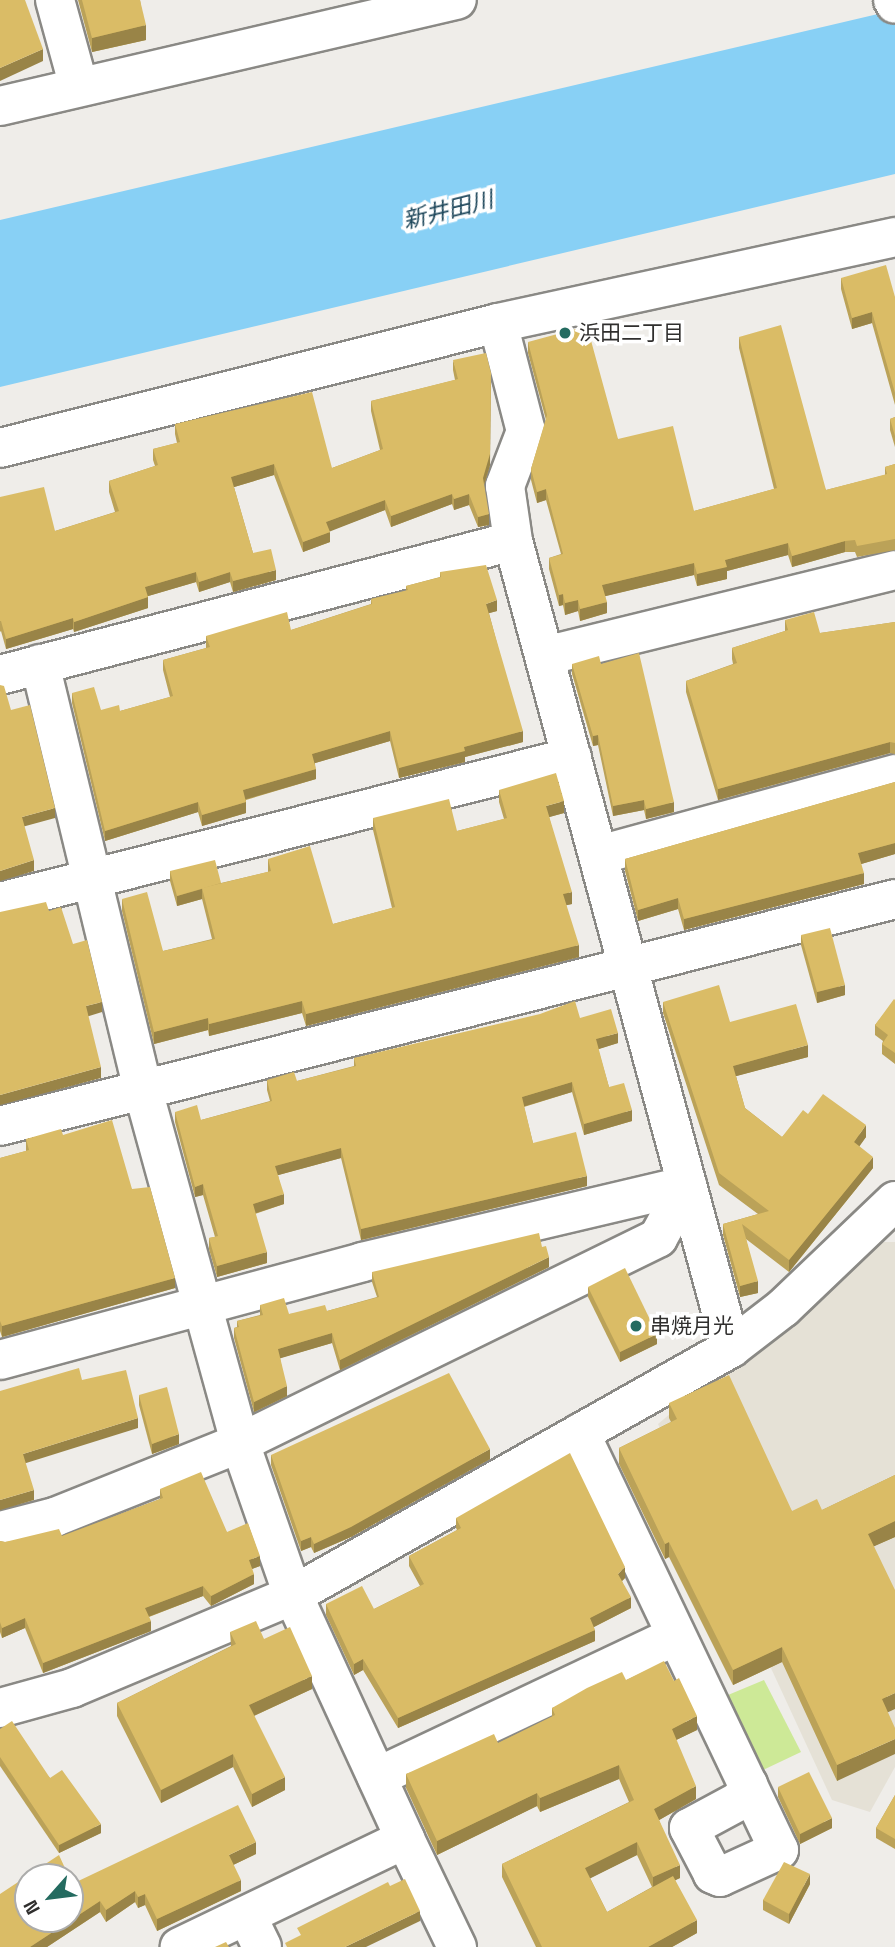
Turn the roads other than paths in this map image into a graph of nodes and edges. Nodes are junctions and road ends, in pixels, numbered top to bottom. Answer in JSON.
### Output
{"nodes":[{"id":1,"x":55,"y":0,"type":"edge"},
{"id":2,"x":457,"y":0,"type":"edge"},
{"id":3,"x":79,"y":87,"type":"junction"},
{"id":4,"x":0,"y":106,"type":"edge"},
{"id":5,"x":895,"y":237,"type":"edge"},
{"id":6,"x":498,"y":323,"type":"junction"},
{"id":7,"x":0,"y":448,"type":"edge"},
{"id":8,"x":513,"y":541,"type":"junction"},
{"id":9,"x":895,"y":570,"type":"edge"},
{"id":10,"x":545,"y":656,"type":"junction"},
{"id":11,"x":40,"y":664,"type":"junction"},
{"id":12,"x":0,"y":675,"type":"edge"},
{"id":13,"x":572,"y":757,"type":"junction"},
{"id":14,"x":895,"y":774,"type":"edge"},
{"id":15,"x":598,"y":855,"type":"junction"},
{"id":16,"x":90,"y":878,"type":"junction"},
{"id":17,"x":895,"y":899,"type":"edge"},
{"id":18,"x":0,"y":902,"type":"edge"},
{"id":19,"x":629,"y":966,"type":"junction"},
{"id":20,"x":143,"y":1090,"type":"junction"},
{"id":21,"x":0,"y":1126,"type":"edge"},
{"id":22,"x":687,"y":1185,"type":"junction"},
{"id":23,"x":895,"y":1201,"type":"edge"},
{"id":24,"x":203,"y":1307,"type":"junction"},
{"id":25,"x":731,"y":1348,"type":"junction"},
{"id":26,"x":0,"y":1360,"type":"edge"},
{"id":27,"x":580,"y":1433,"type":"junction"},
{"id":28,"x":240,"y":1443,"type":"junction"},
{"id":29,"x":0,"y":1531,"type":"edge"},
{"id":30,"x":293,"y":1595,"type":"junction"},
{"id":31,"x":675,"y":1636,"type":"junction"},
{"id":32,"x":0,"y":1708,"type":"edge"},
{"id":33,"x":377,"y":1777,"type":"junction"},
{"id":34,"x":748,"y":1785,"type":"dead end"},
{"id":35,"x":405,"y":1839,"type":"junction"},
{"id":36,"x":255,"y":1931,"type":"edge"},
{"id":37,"x":180,"y":1947,"type":"edge"},
{"id":38,"x":457,"y":1947,"type":"edge"}],
"edges":[{"from":1,"to":3,"type":"street"},
{"from":2,"to":3,"type":"street"},
{"from":3,"to":4,"type":"street"},
{"from":5,"to":6,"type":"street"},
{"from":6,"to":7,"type":"street"},
{"from":6,"to":8,"type":"street"},
{"from":8,"to":10,"type":"street"},
{"from":8,"to":11,"type":"street"},
{"from":9,"to":10,"type":"street"},
{"from":10,"to":13,"type":"street"},
{"from":11,"to":12,"type":"street"},
{"from":11,"to":16,"type":"street"},
{"from":13,"to":15,"type":"street"},
{"from":13,"to":16,"type":"street"},
{"from":14,"to":15,"type":"street"},
{"from":15,"to":19,"type":"street"},
{"from":16,"to":18,"type":"street"},
{"from":16,"to":20,"type":"street"},
{"from":17,"to":19,"type":"street"},
{"from":19,"to":20,"type":"street"},
{"from":19,"to":22,"type":"street"},
{"from":20,"to":21,"type":"street"},
{"from":20,"to":24,"type":"street"},
{"from":22,"to":24,"type":"street"},
{"from":22,"to":25,"type":"street"},
{"from":22,"to":28,"type":"street"},
{"from":23,"to":25,"type":"street"},
{"from":24,"to":26,"type":"street"},
{"from":24,"to":28,"type":"street"},
{"from":25,"to":27,"type":"street"},
{"from":27,"to":30,"type":"street"},
{"from":27,"to":31,"type":"street"},
{"from":28,"to":29,"type":"street"},
{"from":28,"to":30,"type":"street"},
{"from":30,"to":32,"type":"street"},
{"from":30,"to":33,"type":"street"},
{"from":31,"to":33,"type":"street"},
{"from":31,"to":34,"type":"street"},
{"from":33,"to":35,"type":"street"},
{"from":35,"to":36,"type":"street"},
{"from":35,"to":38,"type":"street"},
{"from":36,"to":37,"type":"street"}]}
